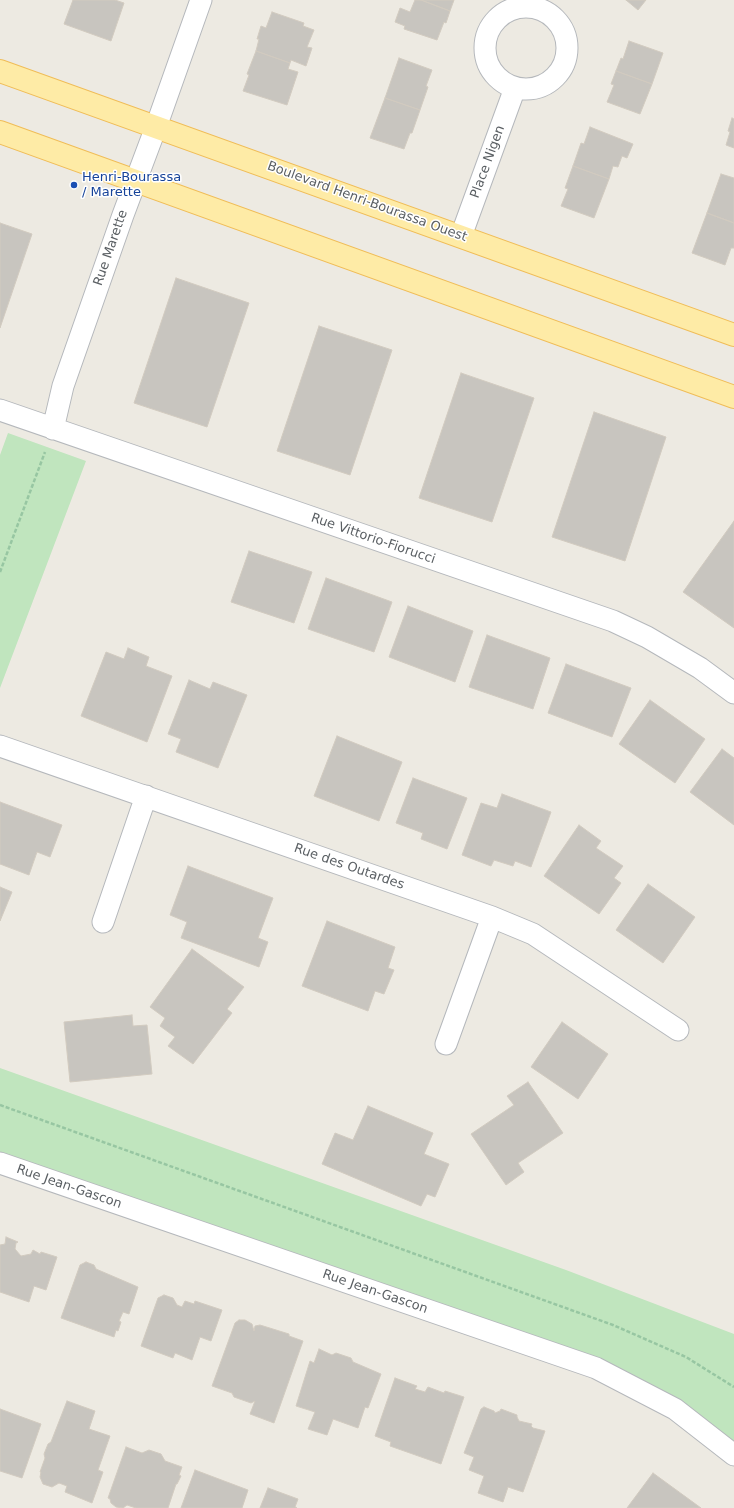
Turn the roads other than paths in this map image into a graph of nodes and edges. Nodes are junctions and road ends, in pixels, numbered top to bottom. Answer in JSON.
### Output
{"nodes":[{"id":1,"x":201,"y":0,"type":"edge"},
{"id":2,"x":0,"y":71,"type":"edge"},
{"id":3,"x":515,"y":88,"type":"dead end"},
{"id":4,"x":156,"y":127,"type":"junction"},
{"id":5,"x":0,"y":132,"type":"edge"},
{"id":6,"x":135,"y":181,"type":"junction"},
{"id":7,"x":461,"y":236,"type":"junction"},
{"id":8,"x":734,"y":335,"type":"edge"},
{"id":9,"x":734,"y":397,"type":"edge"},
{"id":10,"x":0,"y":410,"type":"edge"},
{"id":11,"x":53,"y":430,"type":"junction"},
{"id":12,"x":734,"y":694,"type":"edge"},
{"id":13,"x":0,"y":746,"type":"edge"},
{"id":14,"x":146,"y":796,"type":"junction"},
{"id":15,"x":492,"y":917,"type":"junction"},
{"id":16,"x":102,"y":922,"type":"dead end"},
{"id":17,"x":678,"y":1030,"type":"dead end"},
{"id":18,"x":446,"y":1044,"type":"dead end"},
{"id":19,"x":0,"y":1163,"type":"edge"},
{"id":20,"x":734,"y":1455,"type":"edge"}],
"edges":[{"from":1,"to":4,"type":"street","name":"Rue Marette"},
{"from":2,"to":4,"type":"main road","name":"Boulevard Henri-Bourassa Ouest"},
{"from":3,"to":7,"type":"street","name":"Place Nigen"},
{"from":4,"to":6,"type":"street","name":"Rue Marette"},
{"from":4,"to":7,"type":"main road","name":"Boulevard Henri-Bourassa Ouest"},
{"from":5,"to":6,"type":"main road"},
{"from":6,"to":9,"type":"main road"},
{"from":6,"to":11,"type":"street","name":"Rue Marette"},
{"from":7,"to":8,"type":"main road","name":"Boulevard Henri-Bourassa Ouest"},
{"from":10,"to":11,"type":"street","name":"Rue Vittorio-Fiorucci"},
{"from":11,"to":12,"type":"street","name":"Rue Vittorio-Fiorucci"},
{"from":13,"to":14,"type":"street","name":"Rue des Outardes"},
{"from":14,"to":15,"type":"street","name":"Rue des Outardes"},
{"from":14,"to":16,"type":"street"},
{"from":15,"to":17,"type":"street","name":"Rue des Outardes"},
{"from":15,"to":18,"type":"street"},
{"from":19,"to":20,"type":"street","name":"Rue Jean-Gascon"}]}
